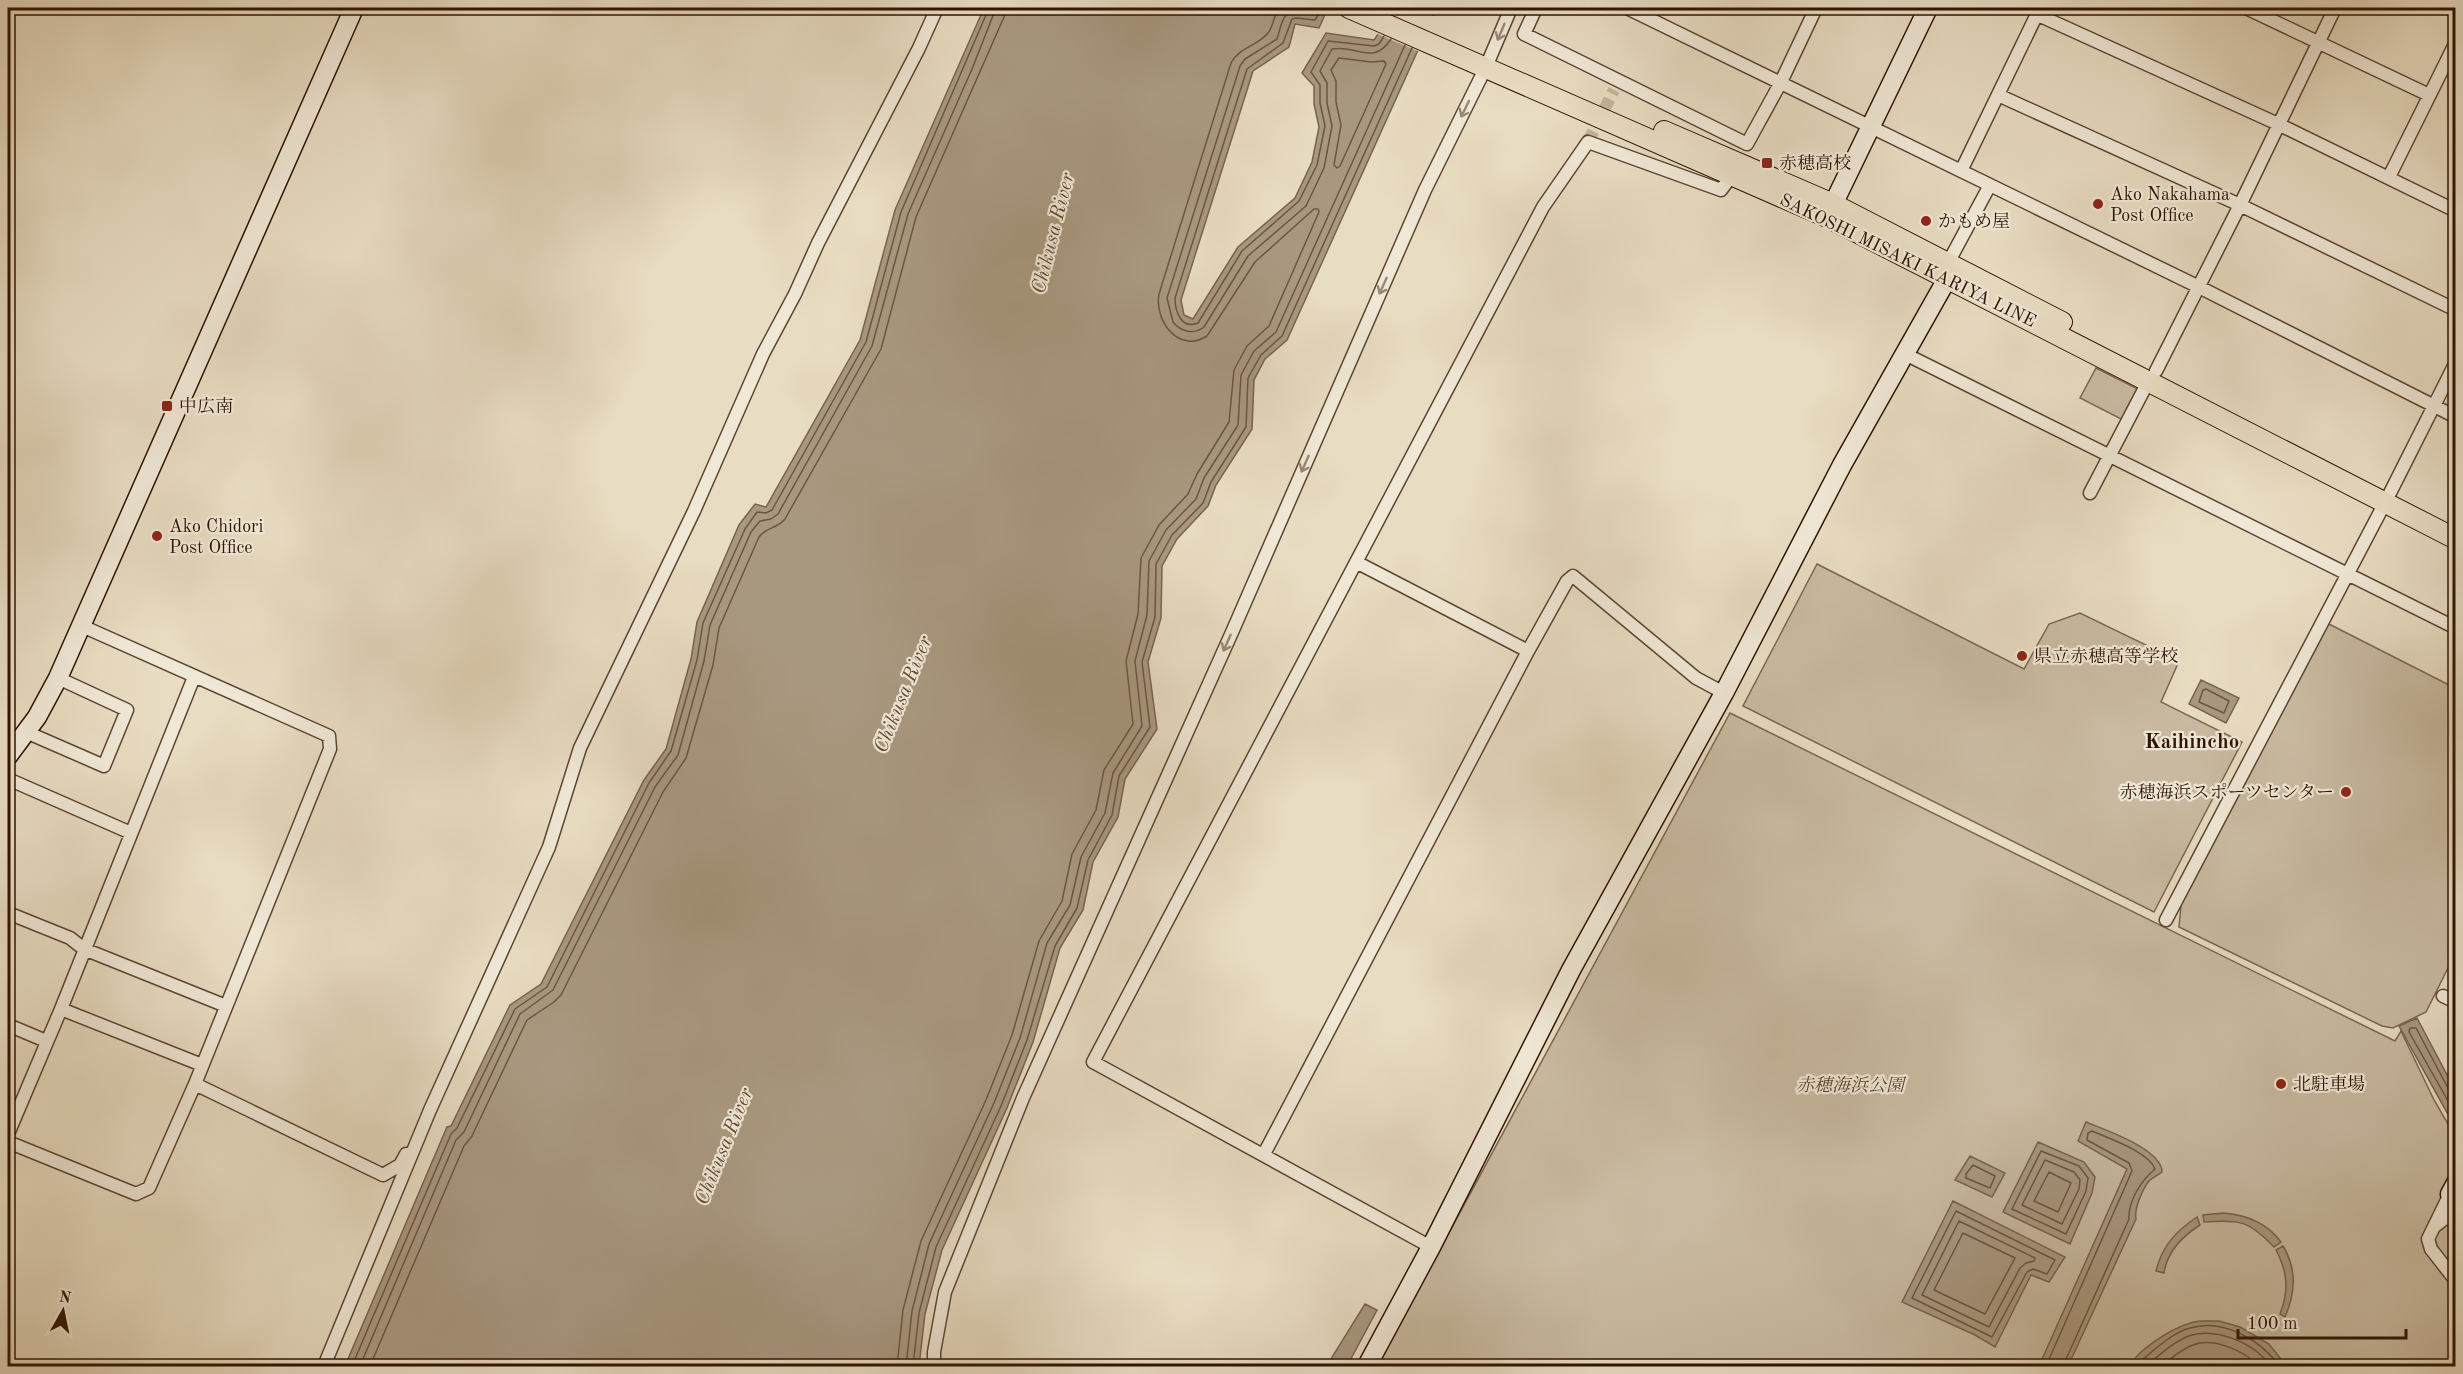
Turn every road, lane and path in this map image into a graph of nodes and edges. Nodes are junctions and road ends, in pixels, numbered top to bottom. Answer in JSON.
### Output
{"nodes":[{"id":1,"x":354,"y":8,"type":"edge"},
{"id":2,"x":937,"y":8,"type":"edge"},
{"id":3,"x":1349,"y":8,"type":"edge"},
{"id":4,"x":1380,"y":8,"type":"edge"},
{"id":5,"x":1511,"y":8,"type":"edge"},
{"id":6,"x":1536,"y":8,"type":"edge"},
{"id":7,"x":1627,"y":8,"type":"edge"},
{"id":8,"x":1816,"y":8,"type":"edge"},
{"id":9,"x":1928,"y":8,"type":"edge"},
{"id":10,"x":2246,"y":8,"type":"edge"},
{"id":11,"x":2336,"y":8,"type":"edge"},
{"id":12,"x":2451,"y":8,"type":"edge"},
{"id":13,"x":2456,"y":10,"type":"edge"},
{"id":14,"x":2038,"y":11,"type":"edge"},
{"id":15,"x":2456,"y":42,"type":"edge"},
{"id":16,"x":2319,"y":43,"type":"junction"},
{"id":17,"x":1484,"y":60,"type":"junction"},
{"id":18,"x":1781,"y":82,"type":"junction"},
{"id":19,"x":1998,"y":95,"type":"junction"},
{"id":20,"x":2429,"y":95,"type":"junction"},
{"id":21,"x":2278,"y":124,"type":"junction"},
{"id":22,"x":1870,"y":126,"type":"junction"},
{"id":23,"x":1747,"y":144,"type":"junction"},
{"id":24,"x":1735,"y":169,"type":"junction"},
{"id":25,"x":1961,"y":171,"type":"junction"},
{"id":26,"x":2389,"y":177,"type":"junction"},
{"id":27,"x":1989,"y":185,"type":"junction"},
{"id":28,"x":2240,"y":205,"type":"junction"},
{"id":29,"x":1830,"y":211,"type":"junction"},
{"id":30,"x":2456,"y":211,"type":"edge"},
{"id":31,"x":1948,"y":271,"type":"junction"},
{"id":32,"x":2199,"y":287,"type":"junction"},
{"id":33,"x":2456,"y":310,"type":"edge"},
{"id":34,"x":1905,"y":354,"type":"junction"},
{"id":35,"x":2456,"y":362,"type":"edge"},
{"id":36,"x":2153,"y":375,"type":"junction"},
{"id":37,"x":2434,"y":406,"type":"junction"},
{"id":38,"x":2456,"y":417,"type":"edge"},
{"id":39,"x":2109,"y":456,"type":"junction"},
{"id":40,"x":2090,"y":493,"type":"dead end"},
{"id":41,"x":2387,"y":499,"type":"junction"},
{"id":42,"x":2456,"y":527,"type":"edge"},
{"id":43,"x":2456,"y":539,"type":"edge"},
{"id":44,"x":1356,"y":562,"type":"junction"},
{"id":45,"x":2347,"y":573,"type":"junction"},
{"id":46,"x":82,"y":626,"type":"junction"},
{"id":47,"x":2456,"y":628,"type":"edge"},
{"id":48,"x":1528,"y":651,"type":"junction"},
{"id":49,"x":194,"y":677,"type":"junction"},
{"id":50,"x":58,"y":678,"type":"junction"},
{"id":51,"x":1724,"y":693,"type":"junction"},
{"id":52,"x":26,"y":732,"type":"junction"},
{"id":53,"x":8,"y":756,"type":"edge"},
{"id":54,"x":8,"y":779,"type":"edge"},
{"id":55,"x":131,"y":833,"type":"junction"},
{"id":56,"x":8,"y":913,"type":"edge"},
{"id":57,"x":2166,"y":920,"type":"dead end"},
{"id":58,"x":84,"y":949,"type":"junction"},
{"id":59,"x":2443,"y":996,"type":"dead end"},
{"id":60,"x":2456,"y":1002,"type":"edge"},
{"id":61,"x":226,"y":1006,"type":"junction"},
{"id":62,"x":61,"y":1009,"type":"junction"},
{"id":63,"x":8,"y":1025,"type":"edge"},
{"id":64,"x":46,"y":1041,"type":"junction"},
{"id":65,"x":202,"y":1065,"type":"junction"},
{"id":66,"x":195,"y":1084,"type":"junction"},
{"id":67,"x":430,"y":1110,"type":"junction"},
{"id":68,"x":8,"y":1134,"type":"edge"},
{"id":69,"x":8,"y":1142,"type":"edge"},
{"id":70,"x":1264,"y":1154,"type":"junction"},
{"id":71,"x":2451,"y":1197,"type":"edge"},
{"id":72,"x":2456,"y":1217,"type":"edge"},
{"id":73,"x":2434,"y":1227,"type":"junction"},
{"id":74,"x":1431,"y":1247,"type":"junction"},
{"id":75,"x":2456,"y":1281,"type":"edge"},
{"id":76,"x":324,"y":1366,"type":"edge"},
{"id":77,"x":934,"y":1366,"type":"edge"},
{"id":78,"x":1367,"y":1366,"type":"edge"}],
"edges":[{"from":1,"to":46,"type":"street"},
{"from":2,"to":67,"type":"street"},
{"from":3,"to":17,"type":"main road","name":"SAKOSHI MISAKI KARIYA LINE"},
{"from":4,"to":17,"type":"main road","name":"SAKOSHI MISAKI KARIYA LINE"},
{"from":5,"to":17,"type":"street","one_way":true},
{"from":6,"to":23,"type":"street"},
{"from":7,"to":18,"type":"street"},
{"from":8,"to":18,"type":"street"},
{"from":9,"to":22,"type":"street"},
{"from":10,"to":16,"type":"street"},
{"from":11,"to":16,"type":"street"},
{"from":12,"to":13,"type":"street"},
{"from":14,"to":19,"type":"street"},
{"from":14,"to":21,"type":"street"},
{"from":15,"to":20,"type":"street"},
{"from":16,"to":20,"type":"street"},
{"from":16,"to":21,"type":"street"},
{"from":17,"to":24,"type":"main road","name":"SAKOSHI MISAKI KARIYA LINE"},
{"from":17,"to":77,"type":"street","one_way":true},
{"from":18,"to":22,"type":"street"},
{"from":18,"to":23,"type":"street"},
{"from":19,"to":25,"type":"street"},
{"from":19,"to":28,"type":"street"},
{"from":20,"to":26,"type":"street"},
{"from":21,"to":26,"type":"street"},
{"from":21,"to":28,"type":"street"},
{"from":22,"to":25,"type":"street"},
{"from":22,"to":29,"type":"street"},
{"from":23,"to":24,"type":"street"},
{"from":24,"to":29,"type":"main road","name":"SAKOSHI MISAKI KARIYA LINE"},
{"from":24,"to":44,"type":"street"},
{"from":25,"to":27,"type":"street"},
{"from":26,"to":30,"type":"street"},
{"from":27,"to":31,"type":"street"},
{"from":27,"to":32,"type":"street"},
{"from":28,"to":32,"type":"street"},
{"from":28,"to":33,"type":"street"},
{"from":29,"to":31,"type":"main road","name":"SAKOSHI MISAKI KARIYA LINE"},
{"from":31,"to":34,"type":"street"},
{"from":31,"to":36,"type":"main road","name":"SAKOSHI MISAKI KARIYA LINE"},
{"from":32,"to":36,"type":"street"},
{"from":32,"to":37,"type":"street"},
{"from":34,"to":39,"type":"street"},
{"from":34,"to":51,"type":"street"},
{"from":35,"to":37,"type":"street"},
{"from":36,"to":39,"type":"street"},
{"from":36,"to":41,"type":"main road","name":"SAKOSHI MISAKI KARIYA LINE"},
{"from":37,"to":38,"type":"street"},
{"from":37,"to":41,"type":"street"},
{"from":39,"to":40,"type":"street"},
{"from":39,"to":45,"type":"street"},
{"from":41,"to":42,"type":"main road","name":"SAKOSHI MISAKI KARIYA LINE"},
{"from":41,"to":43,"type":"main road","name":"SAKOSHI MISAKI KARIYA LINE"},
{"from":41,"to":45,"type":"street"},
{"from":44,"to":48,"type":"street"},
{"from":44,"to":70,"type":"street"},
{"from":45,"to":47,"type":"street"},
{"from":45,"to":57,"type":"street"},
{"from":46,"to":49,"type":"street"},
{"from":46,"to":50,"type":"street"},
{"from":48,"to":51,"type":"street"},
{"from":48,"to":70,"type":"street"},
{"from":49,"to":55,"type":"street"},
{"from":49,"to":61,"type":"street"},
{"from":50,"to":52,"type":"street"},
{"from":50,"to":52,"type":"street"},
{"from":51,"to":74,"type":"street"},
{"from":52,"to":53,"type":"street"},
{"from":54,"to":55,"type":"street"},
{"from":55,"to":58,"type":"street"},
{"from":56,"to":58,"type":"street"},
{"from":58,"to":61,"type":"street"},
{"from":58,"to":62,"type":"street"},
{"from":59,"to":60,"type":"street"},
{"from":61,"to":65,"type":"street"},
{"from":62,"to":64,"type":"street"},
{"from":62,"to":65,"type":"street"},
{"from":63,"to":64,"type":"street"},
{"from":64,"to":68,"type":"street"},
{"from":65,"to":66,"type":"street"},
{"from":66,"to":67,"type":"street"},
{"from":66,"to":69,"type":"street"},
{"from":67,"to":76,"type":"street"},
{"from":70,"to":74,"type":"street"},
{"from":71,"to":73,"type":"street"},
{"from":72,"to":73,"type":"street"},
{"from":73,"to":75,"type":"street"},
{"from":74,"to":78,"type":"street"}]}
